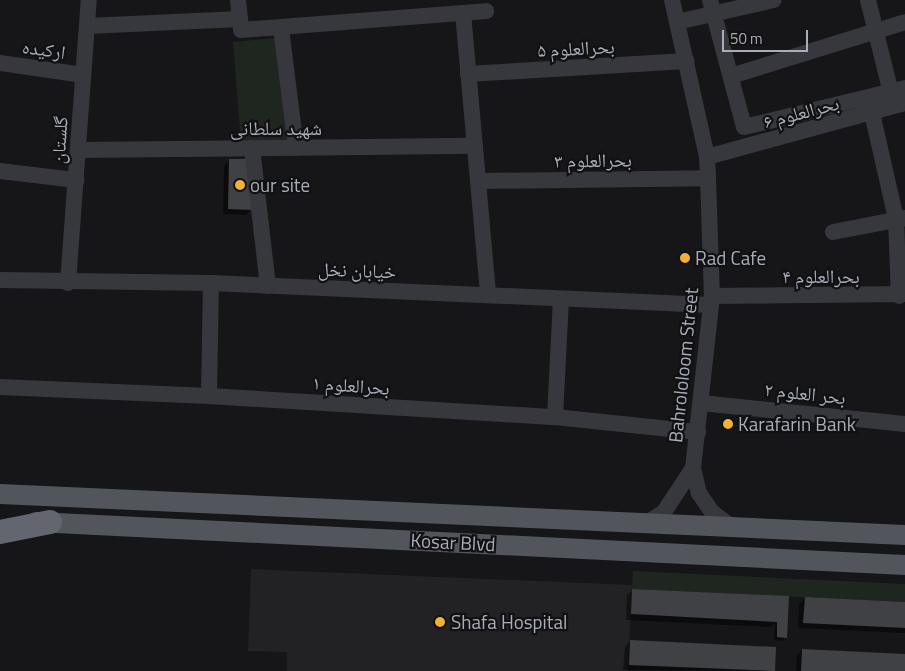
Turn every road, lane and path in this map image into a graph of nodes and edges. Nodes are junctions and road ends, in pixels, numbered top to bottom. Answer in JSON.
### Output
{"nodes":[{"id":1,"x":89,"y":0,"type":"edge"},
{"id":2,"x":238,"y":0,"type":"edge"},
{"id":3,"x":672,"y":0,"type":"edge"},
{"id":4,"x":774,"y":0,"type":"edge"},
{"id":5,"x":868,"y":0,"type":"edge"},
{"id":6,"x":712,"y":7,"type":"edge"},
{"id":7,"x":486,"y":11,"type":"dead end"},
{"id":8,"x":463,"y":12,"type":"junction"},
{"id":9,"x":240,"y":19,"type":"junction"},
{"id":10,"x":677,"y":22,"type":"junction"},
{"id":11,"x":905,"y":22,"type":"edge"},
{"id":12,"x":87,"y":26,"type":"junction"},
{"id":13,"x":281,"y":28,"type":"junction"},
{"id":14,"x":875,"y":29,"type":"junction"},
{"id":15,"x":687,"y":61,"type":"junction"},
{"id":16,"x":0,"y":63,"type":"edge"},
{"id":17,"x":468,"y":74,"type":"junction"},
{"id":18,"x":83,"y":75,"type":"junction"},
{"id":19,"x":730,"y":76,"type":"junction"},
{"id":20,"x":898,"y":91,"type":"edge"},
{"id":21,"x":905,"y":103,"type":"edge"},
{"id":22,"x":872,"y":113,"type":"junction"},
{"id":23,"x":475,"y":146,"type":"junction"},
{"id":24,"x":252,"y":148,"type":"junction"},
{"id":25,"x":296,"y":148,"type":"junction"},
{"id":26,"x":78,"y":150,"type":"junction"},
{"id":27,"x":707,"y":157,"type":"junction"},
{"id":28,"x":0,"y":171,"type":"edge"},
{"id":29,"x":708,"y":178,"type":"junction"},
{"id":30,"x":76,"y":180,"type":"junction"},
{"id":31,"x":478,"y":181,"type":"junction"},
{"id":32,"x":900,"y":219,"type":"edge"},
{"id":33,"x":833,"y":232,"type":"dead end"},
{"id":34,"x":0,"y":280,"type":"edge"},
{"id":35,"x":68,"y":283,"type":"junction"},
{"id":36,"x":211,"y":283,"type":"junction"},
{"id":37,"x":268,"y":286,"type":"junction"},
{"id":38,"x":488,"y":295,"type":"junction"},
{"id":39,"x":902,"y":295,"type":"edge"},
{"id":40,"x":561,"y":299,"type":"junction"},
{"id":41,"x":712,"y":300,"type":"junction"},
{"id":42,"x":0,"y":387,"type":"edge"},
{"id":43,"x":209,"y":396,"type":"junction"},
{"id":44,"x":701,"y":403,"type":"junction"},
{"id":45,"x":554,"y":418,"type":"junction"},
{"id":46,"x":905,"y":424,"type":"edge"},
{"id":47,"x":698,"y":432,"type":"junction"},
{"id":48,"x":693,"y":468,"type":"junction"},
{"id":49,"x":0,"y":481,"type":"edge"},
{"id":50,"x":0,"y":494,"type":"edge"},
{"id":51,"x":52,"y":496,"type":"junction"},
{"id":52,"x":0,"y":520,"type":"edge"},
{"id":53,"x":50,"y":522,"type":"junction"},
{"id":54,"x":645,"y":524,"type":"junction"},
{"id":55,"x":732,"y":527,"type":"junction"},
{"id":56,"x":0,"y":532,"type":"edge"},
{"id":57,"x":905,"y":535,"type":"edge"},
{"id":58,"x":905,"y":565,"type":"edge"}],
"edges":[{"from":1,"to":12,"type":"street","name":"گلستان"},
{"from":2,"to":9,"type":"street"},
{"from":3,"to":10,"type":"street","name":"Bahrololoom Street"},
{"from":4,"to":6,"type":"street"},
{"from":5,"to":14,"type":"street"},
{"from":6,"to":10,"type":"street"},
{"from":6,"to":19,"type":"street"},
{"from":7,"to":8,"type":"street"},
{"from":8,"to":13,"type":"street"},
{"from":8,"to":17,"type":"street"},
{"from":9,"to":12,"type":"street"},
{"from":9,"to":13,"type":"street"},
{"from":10,"to":15,"type":"street","name":"Bahrololoom Street"},
{"from":11,"to":14,"type":"street"},
{"from":12,"to":18,"type":"street","name":"گلستان"},
{"from":13,"to":25,"type":"street"},
{"from":14,"to":19,"type":"street"},
{"from":14,"to":20,"type":"street"},
{"from":15,"to":17,"type":"street","name":"بحرالعلوم ۵"},
{"from":15,"to":27,"type":"street","name":"Bahrololoom Street"},
{"from":16,"to":18,"type":"street","name":"ارکیده"},
{"from":17,"to":23,"type":"street"},
{"from":18,"to":26,"type":"street","name":"گلستان"},
{"from":19,"to":20,"type":"street"},
{"from":21,"to":22,"type":"street","name":"بحرالعلوم ۶"},
{"from":22,"to":27,"type":"street","name":"بحرالعلوم ۶"},
{"from":22,"to":32,"type":"street"},
{"from":23,"to":25,"type":"street","name":"شهید سلطانی"},
{"from":23,"to":31,"type":"street"},
{"from":24,"to":25,"type":"street","name":"شهید سلطانی"},
{"from":24,"to":26,"type":"street","name":"شهید سلطانی"},
{"from":24,"to":37,"type":"street"},
{"from":26,"to":30,"type":"street","name":"گلستان"},
{"from":27,"to":29,"type":"street","name":"Bahrololoom Street"},
{"from":28,"to":30,"type":"street"},
{"from":29,"to":31,"type":"street","name":"بحرالعلوم ۳"},
{"from":29,"to":41,"type":"street","name":"Bahrololoom Street"},
{"from":30,"to":35,"type":"street","name":"گلستان"},
{"from":31,"to":38,"type":"street"},
{"from":32,"to":33,"type":"street"},
{"from":32,"to":39,"type":"street"},
{"from":34,"to":35,"type":"street","name":"خیابان نخل"},
{"from":35,"to":36,"type":"street","name":"خیابان نخل"},
{"from":36,"to":37,"type":"street","name":"خیابان نخل"},
{"from":36,"to":43,"type":"street"},
{"from":37,"to":38,"type":"street","name":"خیابان نخل"},
{"from":38,"to":40,"type":"street","name":"خیابان نخل"},
{"from":39,"to":41,"type":"street","name":"بحرالعلوم ۴"},
{"from":40,"to":41,"type":"street","name":"خیابان نخل"},
{"from":40,"to":45,"type":"street"},
{"from":41,"to":44,"type":"street","name":"Bahrololoom Street"},
{"from":42,"to":43,"type":"street","name":"بحرالعلوم ۱"},
{"from":43,"to":45,"type":"street","name":"بحرالعلوم ۱"},
{"from":44,"to":46,"type":"street","name":"بحر العلوم ۲"},
{"from":44,"to":47,"type":"street","name":"Bahrololoom Street"},
{"from":45,"to":47,"type":"street","name":"بحرالعلوم ۱"},
{"from":47,"to":48,"type":"street","name":"Bahrololoom Street"},
{"from":48,"to":54,"type":"street"},
{"from":48,"to":55,"type":"street"},
{"from":49,"to":51,"type":"main road"},
{"from":50,"to":51,"type":"main road","name":"Kosar Blvd"},
{"from":51,"to":54,"type":"main road","name":"Kosar Blvd"},
{"from":52,"to":53,"type":"main road","name":"Kosar Blvd"},
{"from":53,"to":56,"type":"highway"},
{"from":53,"to":58,"type":"main road","name":"Kosar Blvd"},
{"from":54,"to":55,"type":"main road","name":"Kosar Blvd"},
{"from":55,"to":57,"type":"main road","name":"Kosar Blvd"}]}
